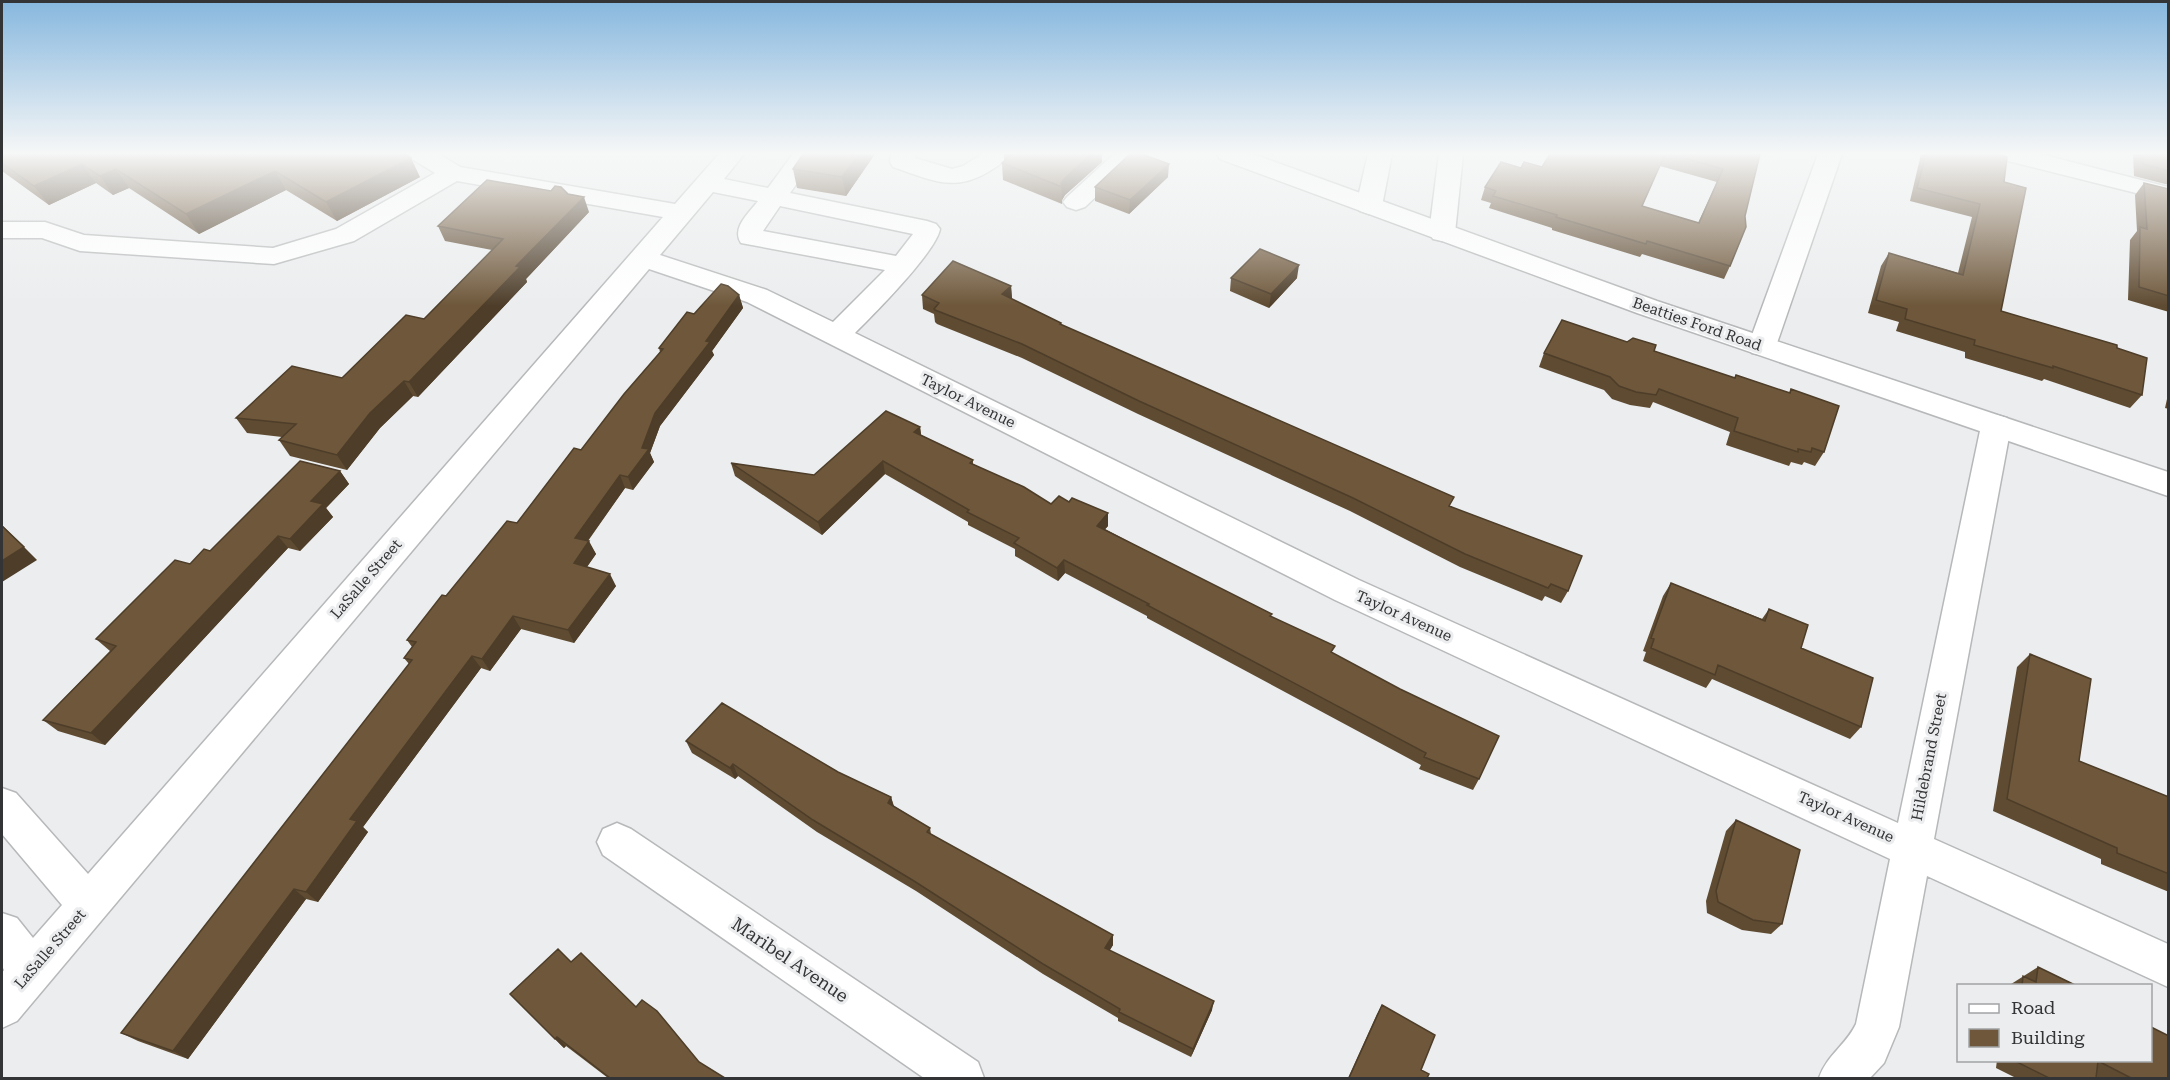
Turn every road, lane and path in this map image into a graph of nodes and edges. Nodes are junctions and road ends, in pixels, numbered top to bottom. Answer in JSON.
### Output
{"nodes":[{"id":1,"x":398,"y":204,"type":"edge"},
{"id":2,"x":633,"y":204,"type":"edge"},
{"id":3,"x":689,"y":204,"type":"edge"},
{"id":4,"x":769,"y":204,"type":"edge"},
{"id":5,"x":814,"y":204,"type":"edge"},
{"id":6,"x":1365,"y":204,"type":"edge"},
{"id":7,"x":1445,"y":204,"type":"edge"},
{"id":8,"x":1812,"y":204,"type":"edge"},
{"id":9,"x":1369,"y":206,"type":"joint"},
{"id":10,"x":682,"y":213,"type":"junction"},
{"id":11,"x":2,"y":230,"type":"edge"},
{"id":12,"x":1442,"y":233,"type":"junction"},
{"id":13,"x":644,"y":258,"type":"junction"},
{"id":14,"x":903,"y":265,"type":"junction"},
{"id":15,"x":836,"y":336,"type":"junction"},
{"id":16,"x":1762,"y":346,"type":"junction"},
{"id":17,"x":1996,"y":426,"type":"junction"},
{"id":18,"x":2169,"y":484,"type":"edge"},
{"id":19,"x":2,"y":806,"type":"edge"},
{"id":20,"x":617,"y":842,"type":"dead end"},
{"id":21,"x":1911,"y":846,"type":"junction"},
{"id":22,"x":88,"y":905,"type":"junction"},
{"id":23,"x":2,"y":933,"type":"edge"},
{"id":24,"x":2169,"y":966,"type":"edge"},
{"id":25,"x":32,"y":971,"type":"junction"},
{"id":26,"x":2,"y":1006,"type":"edge"},
{"id":27,"x":962,"y":1078,"type":"edge"},
{"id":28,"x":1841,"y":1078,"type":"edge"}],
"edges":[{"from":1,"to":11,"type":"street"},
{"from":2,"to":10,"type":"street"},
{"from":3,"to":10,"type":"street","name":"LaSalle Street"},
{"from":4,"to":14,"type":"street"},
{"from":5,"to":14,"type":"street"},
{"from":6,"to":9,"type":"street","name":"Beatties Ford Road"},
{"from":7,"to":12,"type":"street"},
{"from":8,"to":16,"type":"street"},
{"from":9,"to":12,"type":"street","name":"Beatties Ford Road"},
{"from":10,"to":13,"type":"street","name":"LaSalle Street"},
{"from":12,"to":16,"type":"street","name":"Beatties Ford Road"},
{"from":13,"to":15,"type":"street","name":"Taylor Avenue"},
{"from":13,"to":22,"type":"street","name":"LaSalle Street"},
{"from":14,"to":15,"type":"street"},
{"from":15,"to":21,"type":"street","name":"Taylor Avenue"},
{"from":16,"to":17,"type":"street","name":"Beatties Ford Road"},
{"from":17,"to":18,"type":"street","name":"Beatties Ford Road"},
{"from":17,"to":21,"type":"street","name":"Hildebrand Street"},
{"from":19,"to":22,"type":"street"},
{"from":20,"to":27,"type":"street","name":"Maribel Avenue"},
{"from":21,"to":24,"type":"street","name":"Taylor Avenue"},
{"from":21,"to":28,"type":"street","name":"Hildebrand Street"},
{"from":22,"to":25,"type":"street","name":"LaSalle Street"},
{"from":23,"to":25,"type":"street"},
{"from":25,"to":26,"type":"street","name":"LaSalle Street"}]}
